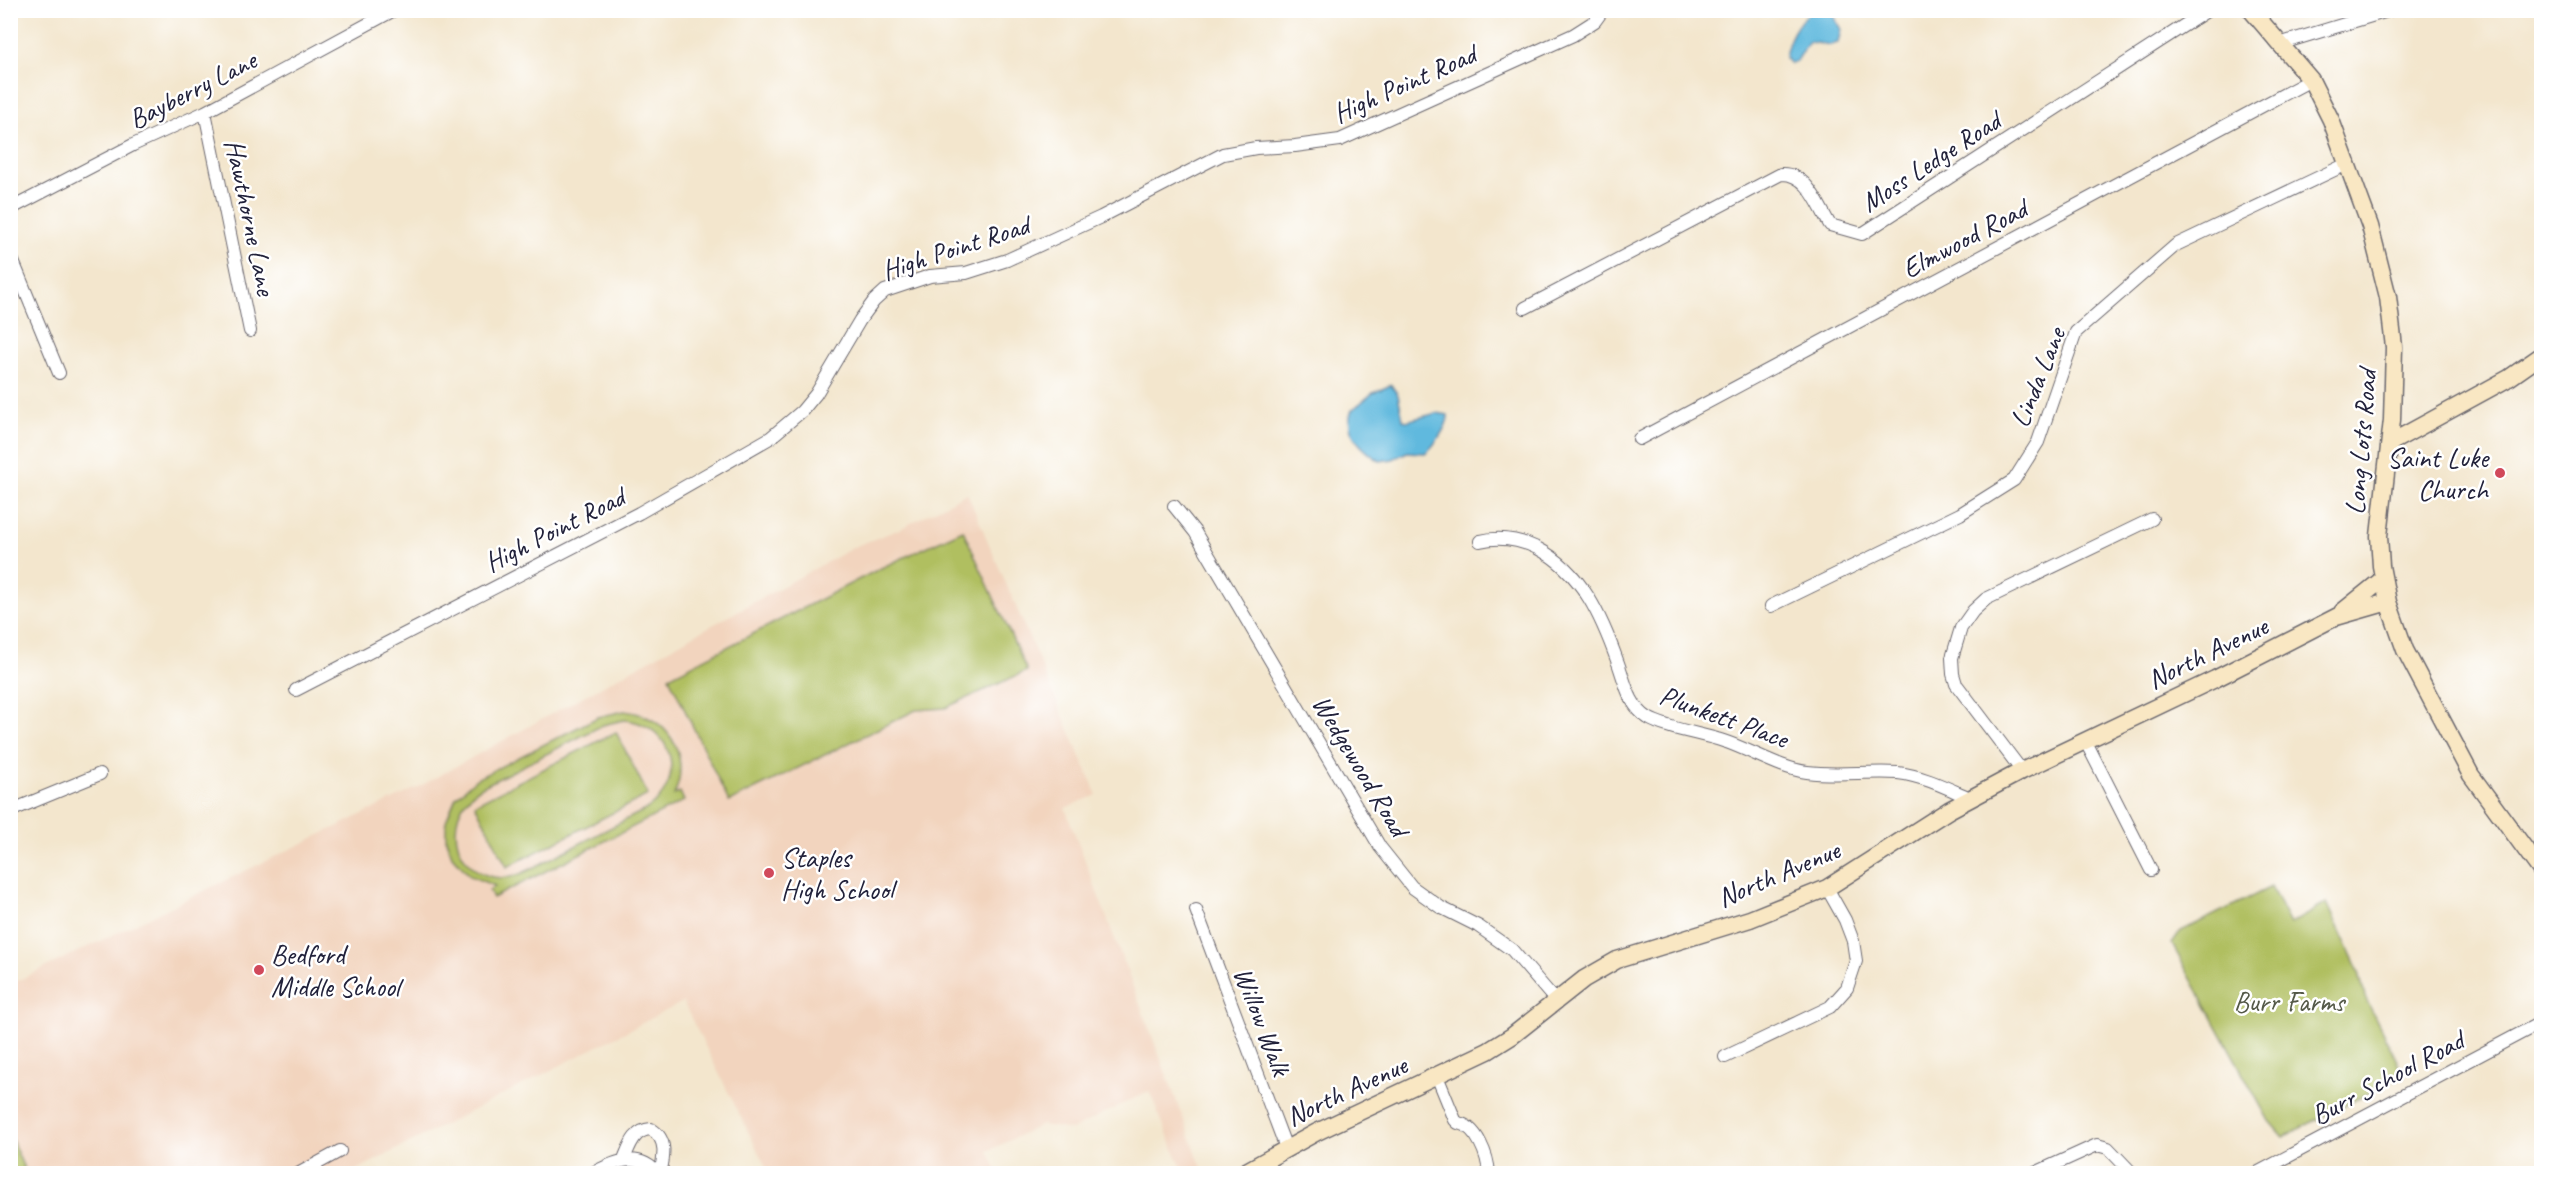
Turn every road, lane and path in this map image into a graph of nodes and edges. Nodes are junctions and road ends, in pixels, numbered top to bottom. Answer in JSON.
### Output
{"nodes":[{"id":1,"x":394,"y":10,"type":"edge"},
{"id":2,"x":1603,"y":10,"type":"edge"},
{"id":3,"x":2208,"y":10,"type":"edge"},
{"id":4,"x":2251,"y":10,"type":"edge"},
{"id":5,"x":2391,"y":10,"type":"edge"},
{"id":6,"x":2279,"y":44,"type":"junction"},
{"id":7,"x":2311,"y":80,"type":"junction"},
{"id":8,"x":205,"y":112,"type":"junction"},
{"id":9,"x":2349,"y":163,"type":"junction"},
{"id":10,"x":10,"y":209,"type":"edge"},
{"id":11,"x":10,"y":254,"type":"edge"},
{"id":12,"x":1525,"y":308,"type":"dead end"},
{"id":13,"x":250,"y":331,"type":"dead end"},
{"id":14,"x":2541,"y":355,"type":"edge"},
{"id":15,"x":59,"y":373,"type":"dead end"},
{"id":16,"x":2392,"y":420,"type":"junction"},
{"id":17,"x":2430,"y":420,"type":"junction"},
{"id":18,"x":1639,"y":439,"type":"dead end"},
{"id":19,"x":2390,"y":443,"type":"junction"},
{"id":20,"x":1174,"y":506,"type":"dead end"},
{"id":21,"x":2152,"y":519,"type":"dead end"},
{"id":22,"x":1480,"y":541,"type":"dead end"},
{"id":23,"x":2383,"y":579,"type":"junction"},
{"id":24,"x":2388,"y":602,"type":"junction"},
{"id":25,"x":1771,"y":606,"type":"dead end"},
{"id":26,"x":2336,"y":617,"type":"junction"},
{"id":27,"x":296,"y":690,"type":"dead end"},
{"id":28,"x":2086,"y":742,"type":"junction"},
{"id":29,"x":2022,"y":771,"type":"junction"},
{"id":30,"x":99,"y":774,"type":"dead end"},
{"id":31,"x":1970,"y":798,"type":"junction"},
{"id":32,"x":10,"y":812,"type":"edge"},
{"id":33,"x":2151,"y":870,"type":"dead end"},
{"id":34,"x":2541,"y":872,"type":"edge"},
{"id":35,"x":1827,"y":888,"type":"junction"},
{"id":36,"x":1196,"y":910,"type":"dead end"},
{"id":37,"x":1556,"y":1001,"type":"junction"},
{"id":38,"x":2541,"y":1022,"type":"edge"},
{"id":39,"x":1725,"y":1058,"type":"dead end"},
{"id":40,"x":1437,"y":1076,"type":"junction"},
{"id":41,"x":1286,"y":1148,"type":"junction"},
{"id":42,"x":340,"y":1151,"type":"dead end"},
{"id":43,"x":624,"y":1159,"type":"junction"},
{"id":44,"x":298,"y":1173,"type":"edge"},
{"id":45,"x":591,"y":1173,"type":"edge"},
{"id":46,"x":659,"y":1173,"type":"edge"},
{"id":47,"x":1241,"y":1173,"type":"edge"},
{"id":48,"x":1489,"y":1173,"type":"edge"},
{"id":49,"x":2033,"y":1173,"type":"edge"},
{"id":50,"x":2133,"y":1173,"type":"edge"},
{"id":51,"x":2255,"y":1173,"type":"edge"}],
"edges":[{"from":1,"to":8,"type":"street","name":"Bayberry Lane"},
{"from":2,"to":27,"type":"street","name":"High Point Road"},
{"from":3,"to":12,"type":"street","name":"Moss Ledge Road"},
{"from":4,"to":6,"type":"street","name":"Long Lots Road"},
{"from":5,"to":6,"type":"street"},
{"from":6,"to":7,"type":"street","name":"Long Lots Road"},
{"from":7,"to":9,"type":"street","name":"Long Lots Road"},
{"from":7,"to":18,"type":"street","name":"Elmwood Road"},
{"from":8,"to":10,"type":"street","name":"Bayberry Lane"},
{"from":8,"to":13,"type":"street","name":"Hawthorne Lane"},
{"from":9,"to":16,"type":"street","name":"Long Lots Road"},
{"from":9,"to":25,"type":"street","name":"Linda Lane"},
{"from":11,"to":15,"type":"street"},
{"from":14,"to":17,"type":"street"},
{"from":16,"to":17,"type":"street"},
{"from":16,"to":19,"type":"street","name":"Long Lots Road"},
{"from":17,"to":19,"type":"street"},
{"from":19,"to":23,"type":"street","name":"Long Lots Road"},
{"from":20,"to":37,"type":"street","name":"Wedgewood Road"},
{"from":21,"to":29,"type":"street"},
{"from":22,"to":31,"type":"street","name":"Plunkett Place"},
{"from":23,"to":24,"type":"street","name":"Long Lots Road"},
{"from":23,"to":26,"type":"street","name":"North Avenue"},
{"from":24,"to":26,"type":"street","name":"North Avenue"},
{"from":24,"to":34,"type":"street","name":"Long Lots Road"},
{"from":26,"to":28,"type":"street","name":"North Avenue"},
{"from":28,"to":29,"type":"street","name":"North Avenue"},
{"from":28,"to":33,"type":"street"},
{"from":29,"to":31,"type":"street","name":"North Avenue"},
{"from":30,"to":32,"type":"street"},
{"from":31,"to":35,"type":"street","name":"North Avenue"},
{"from":35,"to":37,"type":"street","name":"North Avenue"},
{"from":35,"to":39,"type":"street"},
{"from":36,"to":41,"type":"street","name":"Willow Walk"},
{"from":37,"to":40,"type":"street","name":"North Avenue"},
{"from":38,"to":51,"type":"street","name":"Burr School Road"},
{"from":40,"to":41,"type":"street","name":"North Avenue"},
{"from":40,"to":48,"type":"street"},
{"from":41,"to":47,"type":"street","name":"North Avenue"},
{"from":42,"to":44,"type":"street"},
{"from":43,"to":45,"type":"street"},
{"from":43,"to":46,"type":"street"},
{"from":43,"to":46,"type":"street"},
{"from":49,"to":50,"type":"street"}]}
